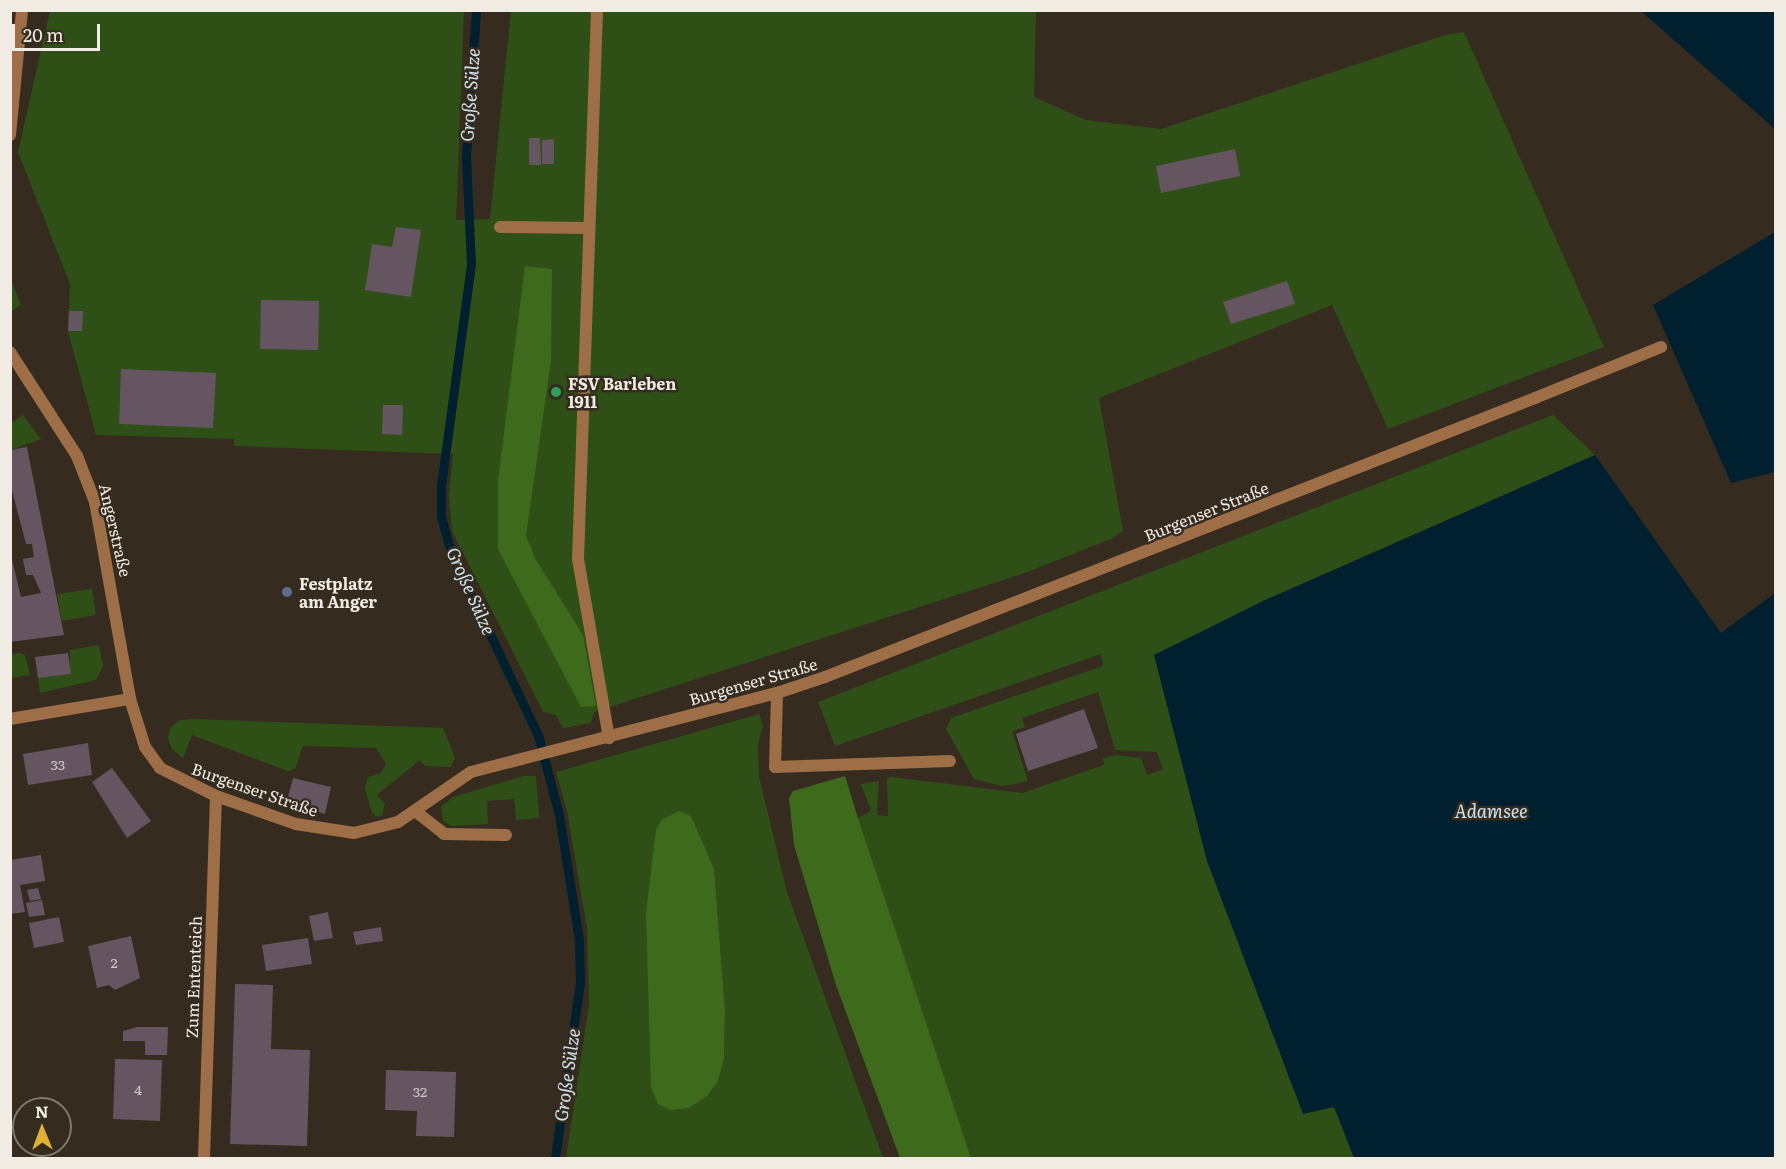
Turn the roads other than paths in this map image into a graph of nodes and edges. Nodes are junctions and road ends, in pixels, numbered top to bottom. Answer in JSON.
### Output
{"nodes":[{"id":1,"x":22,"y":10,"type":"edge"},
{"id":2,"x":597,"y":10,"type":"edge"},
{"id":3,"x":10,"y":135,"type":"edge"},
{"id":4,"x":500,"y":227,"type":"dead end"},
{"id":5,"x":589,"y":228,"type":"junction"},
{"id":6,"x":1661,"y":347,"type":"dead end"},
{"id":7,"x":10,"y":352,"type":"edge"},
{"id":8,"x":777,"y":693,"type":"junction"},
{"id":9,"x":130,"y":699,"type":"junction"},
{"id":10,"x":10,"y":719,"type":"edge"},
{"id":11,"x":609,"y":738,"type":"junction"},
{"id":12,"x":950,"y":761,"type":"dead end"},
{"id":13,"x":216,"y":796,"type":"junction"},
{"id":14,"x":415,"y":811,"type":"junction"},
{"id":15,"x":506,"y":835,"type":"dead end"},
{"id":16,"x":204,"y":1158,"type":"edge"}],
"edges":[{"from":1,"to":3,"type":"street"},
{"from":2,"to":5,"type":"street"},
{"from":4,"to":5,"type":"street"},
{"from":5,"to":11,"type":"street"},
{"from":6,"to":8,"type":"street","name":"Burgenser Straße"},
{"from":7,"to":9,"type":"street","name":"Angerstraße"},
{"from":8,"to":11,"type":"street","name":"Burgenser Straße"},
{"from":8,"to":12,"type":"street"},
{"from":9,"to":10,"type":"street"},
{"from":9,"to":13,"type":"street","name":"Burgenser Straße"},
{"from":11,"to":14,"type":"street","name":"Burgenser Straße"},
{"from":13,"to":14,"type":"street","name":"Burgenser Straße"},
{"from":13,"to":16,"type":"street","name":"Zum Ententeich"},
{"from":14,"to":15,"type":"street"}]}
